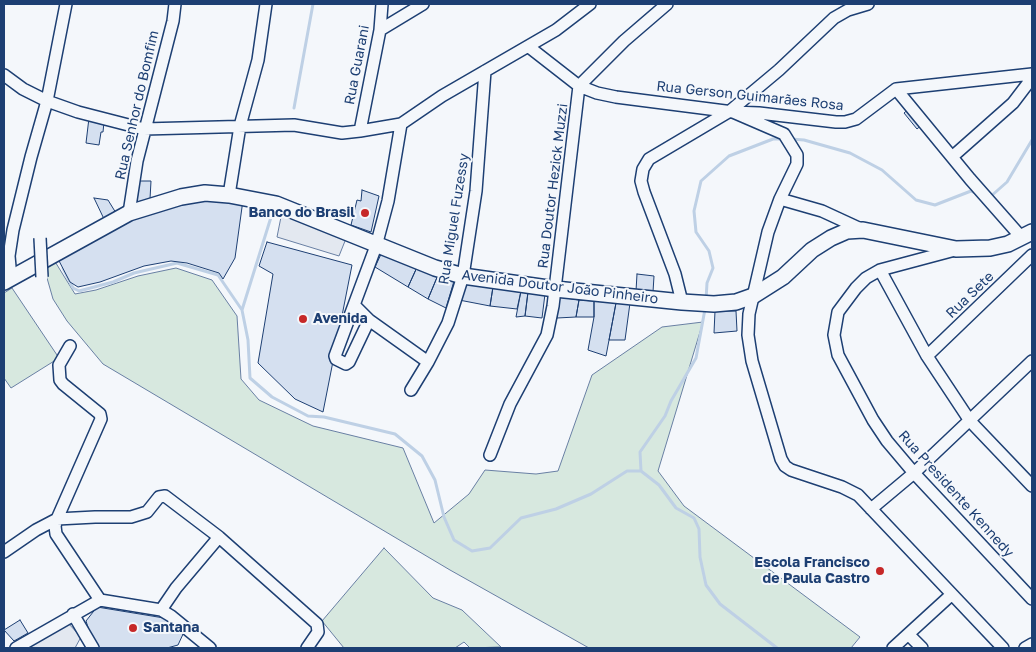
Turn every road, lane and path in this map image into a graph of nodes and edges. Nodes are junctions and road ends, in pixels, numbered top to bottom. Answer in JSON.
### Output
{"nodes":[{"id":1,"x":66,"y":4,"type":"edge"},
{"id":2,"x":175,"y":4,"type":"edge"},
{"id":3,"x":266,"y":4,"type":"edge"},
{"id":4,"x":382,"y":4,"type":"edge"},
{"id":5,"x":423,"y":4,"type":"edge"},
{"id":6,"x":590,"y":4,"type":"edge"},
{"id":7,"x":667,"y":4,"type":"edge"},
{"id":8,"x":868,"y":4,"type":"edge"},
{"id":9,"x":380,"y":30,"type":"junction"},
{"id":10,"x":529,"y":47,"type":"junction"},
{"id":11,"x":485,"y":72,"type":"junction"},
{"id":12,"x":1032,"y":74,"type":"edge"},
{"id":13,"x":4,"y":75,"type":"edge"},
{"id":14,"x":1032,"y":78,"type":"edge"},
{"id":15,"x":579,"y":86,"type":"junction"},
{"id":16,"x":896,"y":88,"type":"junction"},
{"id":17,"x":47,"y":101,"type":"junction"},
{"id":18,"x":732,"y":112,"type":"junction"},
{"id":19,"x":401,"y":124,"type":"junction"},
{"id":20,"x":240,"y":126,"type":"junction"},
{"id":21,"x":144,"y":128,"type":"junction"},
{"id":22,"x":360,"y":131,"type":"junction"},
{"id":23,"x":952,"y":157,"type":"junction"},
{"id":24,"x":229,"y":195,"type":"junction"},
{"id":25,"x":780,"y":199,"type":"junction"},
{"id":26,"x":129,"y":213,"type":"junction"},
{"id":27,"x":863,"y":230,"type":"junction"},
{"id":28,"x":1027,"y":235,"type":"edge"},
{"id":29,"x":40,"y":238,"type":"dead end"},
{"id":30,"x":376,"y":246,"type":"junction"},
{"id":31,"x":956,"y":249,"type":"junction"},
{"id":32,"x":1032,"y":255,"type":"edge"},
{"id":33,"x":880,"y":270,"type":"junction"},
{"id":34,"x":7,"y":275,"type":"edge"},
{"id":35,"x":463,"y":276,"type":"junction"},
{"id":36,"x":42,"y":277,"type":"dead end"},
{"id":37,"x":555,"y":289,"type":"junction"},
{"id":38,"x":753,"y":296,"type":"junction"},
{"id":39,"x":685,"y":302,"type":"junction"},
{"id":40,"x":354,"y":306,"type":"junction"},
{"id":41,"x":348,"y":321,"type":"junction"},
{"id":42,"x":367,"y":325,"type":"junction"},
{"id":43,"x":70,"y":346,"type":"dead end"},
{"id":44,"x":927,"y":356,"type":"junction"},
{"id":45,"x":428,"y":362,"type":"junction"},
{"id":46,"x":1030,"y":367,"type":"edge"},
{"id":47,"x":411,"y":390,"type":"dead end"},
{"id":48,"x":970,"y":421,"type":"junction"},
{"id":49,"x":490,"y":455,"type":"dead end"},
{"id":50,"x":914,"y":473,"type":"junction"},
{"id":51,"x":1032,"y":486,"type":"edge"},
{"id":52,"x":872,"y":510,"type":"junction"},
{"id":53,"x":57,"y":519,"type":"junction"},
{"id":54,"x":219,"y":537,"type":"junction"},
{"id":55,"x":4,"y":552,"type":"edge"},
{"id":56,"x":951,"y":595,"type":"junction"},
{"id":57,"x":1032,"y":599,"type":"edge"},
{"id":58,"x":100,"y":600,"type":"junction"},
{"id":59,"x":161,"y":610,"type":"junction"},
{"id":60,"x":73,"y":614,"type":"junction"},
{"id":61,"x":909,"y":635,"type":"junction"},
{"id":62,"x":1032,"y":644,"type":"edge"},
{"id":63,"x":90,"y":647,"type":"edge"},
{"id":64,"x":16,"y":648,"type":"edge"},
{"id":65,"x":210,"y":648,"type":"edge"},
{"id":66,"x":307,"y":648,"type":"edge"},
{"id":67,"x":893,"y":648,"type":"edge"},
{"id":68,"x":922,"y":648,"type":"edge"},
{"id":69,"x":1003,"y":648,"type":"edge"},
{"id":70,"x":1025,"y":648,"type":"edge"}],
"edges":[{"from":1,"to":17,"type":"street"},
{"from":2,"to":21,"type":"street","name":"Rua Senhor do Bomfim"},
{"from":3,"to":20,"type":"street"},
{"from":4,"to":9,"type":"street","name":"Rua Guarani"},
{"from":5,"to":9,"type":"street"},
{"from":6,"to":10,"type":"street"},
{"from":7,"to":15,"type":"street","name":"Rua Doutor Hezick Muzzi"},
{"from":8,"to":18,"type":"street"},
{"from":9,"to":22,"type":"street","name":"Rua Guarani"},
{"from":10,"to":11,"type":"street"},
{"from":10,"to":15,"type":"street","name":"Rua Gerson Guimarães Rosa"},
{"from":11,"to":19,"type":"street"},
{"from":11,"to":35,"type":"street","name":"Rua Miguel Fuzessy"},
{"from":12,"to":16,"type":"street"},
{"from":13,"to":17,"type":"street"},
{"from":14,"to":23,"type":"street"},
{"from":15,"to":18,"type":"street","name":"Rua Gerson Guimarães Rosa"},
{"from":15,"to":37,"type":"street","name":"Rua Doutor Hezick Muzzi"},
{"from":16,"to":18,"type":"street","name":"Rua Gerson Guimarães Rosa"},
{"from":16,"to":23,"type":"street"},
{"from":17,"to":21,"type":"street"},
{"from":17,"to":34,"type":"street"},
{"from":18,"to":25,"type":"street"},
{"from":18,"to":39,"type":"street"},
{"from":19,"to":22,"type":"street"},
{"from":19,"to":30,"type":"street"},
{"from":20,"to":21,"type":"street"},
{"from":20,"to":22,"type":"street"},
{"from":20,"to":24,"type":"street"},
{"from":21,"to":26,"type":"street","name":"Rua Senhor do Bomfim"},
{"from":23,"to":28,"type":"street"},
{"from":24,"to":26,"type":"main road","name":"Avenida Doutor João Pinheiro"},
{"from":24,"to":30,"type":"main road","name":"Avenida Doutor João Pinheiro"},
{"from":25,"to":27,"type":"street"},
{"from":25,"to":38,"type":"street"},
{"from":26,"to":34,"type":"main road","name":"Avenida Doutor João Pinheiro"},
{"from":27,"to":31,"type":"main road","name":"Avenida Doutor João Pinheiro"},
{"from":27,"to":38,"type":"main road","name":"Avenida Doutor João Pinheiro"},
{"from":28,"to":31,"type":"main road","name":"Avenida Doutor João Pinheiro"},
{"from":29,"to":36,"type":"street","bridge":true},
{"from":30,"to":35,"type":"main road","name":"Avenida Doutor João Pinheiro"},
{"from":30,"to":40,"type":"street"},
{"from":31,"to":33,"type":"street","name":"Rua Presidente Kennedy"},
{"from":32,"to":44,"type":"street","name":"Rua Sete"},
{"from":33,"to":44,"type":"street"},
{"from":33,"to":50,"type":"street","name":"Rua Presidente Kennedy"},
{"from":35,"to":37,"type":"main road","name":"Avenida Doutor João Pinheiro"},
{"from":35,"to":45,"type":"street","name":"Rua Miguel Fuzessy"},
{"from":37,"to":39,"type":"main road","name":"Avenida Doutor João Pinheiro"},
{"from":37,"to":49,"type":"street","name":"Rua Doutor Hezick Muzzi"},
{"from":38,"to":39,"type":"main road","name":"Avenida Doutor João Pinheiro"},
{"from":38,"to":52,"type":"street"},
{"from":40,"to":41,"type":"street"},
{"from":40,"to":42,"type":"street"},
{"from":41,"to":42,"type":"street"},
{"from":41,"to":42,"type":"street"},
{"from":42,"to":45,"type":"street"},
{"from":43,"to":53,"type":"street"},
{"from":44,"to":48,"type":"street"},
{"from":45,"to":47,"type":"street","name":"Rua Miguel Fuzessy"},
{"from":46,"to":48,"type":"street"},
{"from":48,"to":50,"type":"street"},
{"from":48,"to":51,"type":"street"},
{"from":50,"to":52,"type":"street"},
{"from":50,"to":57,"type":"street","name":"Rua Presidente Kennedy"},
{"from":52,"to":56,"type":"street"},
{"from":53,"to":54,"type":"street"},
{"from":53,"to":55,"type":"street"},
{"from":53,"to":58,"type":"street"},
{"from":54,"to":59,"type":"street"},
{"from":54,"to":66,"type":"street"},
{"from":56,"to":61,"type":"street"},
{"from":56,"to":69,"type":"street"},
{"from":58,"to":59,"type":"street"},
{"from":58,"to":60,"type":"street"},
{"from":59,"to":65,"type":"street"},
{"from":60,"to":63,"type":"street"},
{"from":60,"to":64,"type":"street"},
{"from":61,"to":67,"type":"street"},
{"from":61,"to":68,"type":"street"},
{"from":62,"to":70,"type":"street"}]}
